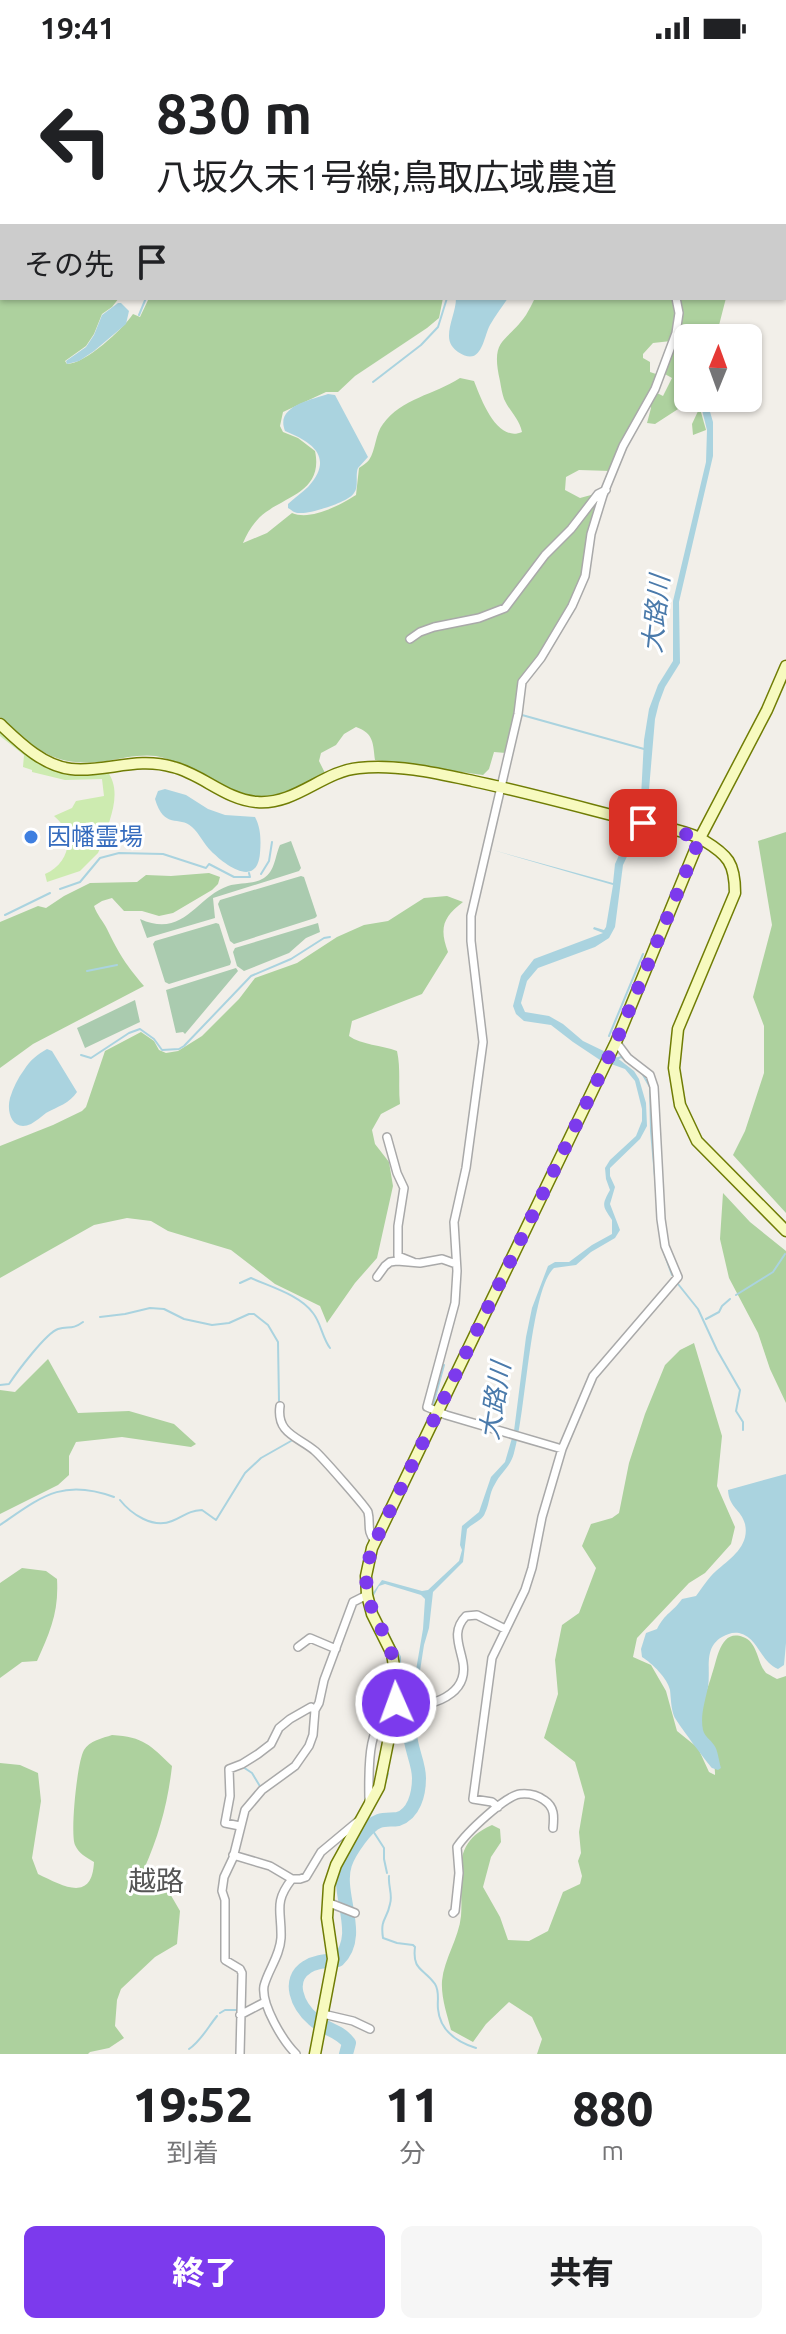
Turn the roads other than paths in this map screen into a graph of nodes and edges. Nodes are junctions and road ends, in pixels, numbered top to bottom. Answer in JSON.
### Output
{"nodes":[{"id":1,"x":676,"y":300,"type":"edge"},
{"id":2,"x":606,"y":490,"type":"junction"},
{"id":3,"x":410,"y":639,"type":"dead end"},
{"id":4,"x":786,"y":666,"type":"edge"},
{"id":5,"x":0,"y":724,"type":"edge"},
{"id":6,"x":499,"y":786,"type":"junction"},
{"id":7,"x":700,"y":838,"type":"junction"},
{"id":8,"x":614,"y":1048,"type":"junction"},
{"id":9,"x":387,"y":1137,"type":"dead end"},
{"id":10,"x":786,"y":1231,"type":"edge"},
{"id":11,"x":413,"y":1262,"type":"junction"},
{"id":12,"x":456,"y":1264,"type":"junction"},
{"id":13,"x":377,"y":1277,"type":"dead end"},
{"id":14,"x":280,"y":1406,"type":"dead end"},
{"id":15,"x":438,"y":1412,"type":"junction"},
{"id":16,"x":562,"y":1449,"type":"junction"},
{"id":17,"x":375,"y":1541,"type":"junction"},
{"id":18,"x":367,"y":1595,"type":"junction"},
{"id":19,"x":505,"y":1629,"type":"junction"},
{"id":20,"x":298,"y":1647,"type":"dead end"},
{"id":21,"x":336,"y":1649,"type":"junction"},
{"id":22,"x":395,"y":1706,"type":"junction"},
{"id":23,"x":315,"y":1710,"type":"junction"},
{"id":24,"x":498,"y":1807,"type":"junction"},
{"id":25,"x":367,"y":1810,"type":"junction"},
{"id":26,"x":240,"y":1826,"type":"junction"},
{"id":27,"x":553,"y":1828,"type":"dead end"},
{"id":28,"x":233,"y":1855,"type":"junction"},
{"id":29,"x":292,"y":1879,"type":"junction"},
{"id":30,"x":327,"y":1902,"type":"junction"},
{"id":31,"x":355,"y":1913,"type":"dead end"},
{"id":32,"x":453,"y":1913,"type":"dead end"},
{"id":33,"x":265,"y":2002,"type":"junction"},
{"id":34,"x":240,"y":2015,"type":"junction"},
{"id":35,"x":322,"y":2020,"type":"junction"},
{"id":36,"x":370,"y":2029,"type":"dead end"},
{"id":37,"x":240,"y":2054,"type":"edge"},
{"id":38,"x":296,"y":2054,"type":"edge"},
{"id":39,"x":315,"y":2054,"type":"edge"}],
"edges":[{"from":1,"to":2,"type":"street"},
{"from":2,"to":3,"type":"street"},
{"from":2,"to":6,"type":"street"},
{"from":4,"to":7,"type":"main road"},
{"from":5,"to":6,"type":"main road"},
{"from":6,"to":7,"type":"main road"},
{"from":6,"to":12,"type":"street"},
{"from":7,"to":8,"type":"main road"},
{"from":7,"to":10,"type":"main road"},
{"from":8,"to":15,"type":"main road"},
{"from":8,"to":16,"type":"street"},
{"from":9,"to":11,"type":"street"},
{"from":11,"to":12,"type":"street"},
{"from":11,"to":13,"type":"street"},
{"from":12,"to":15,"type":"street"},
{"from":14,"to":17,"type":"street"},
{"from":15,"to":16,"type":"street"},
{"from":15,"to":17,"type":"main road"},
{"from":16,"to":19,"type":"street"},
{"from":17,"to":18,"type":"main road"},
{"from":18,"to":21,"type":"street"},
{"from":18,"to":22,"type":"main road"},
{"from":19,"to":22,"type":"street"},
{"from":19,"to":24,"type":"street"},
{"from":20,"to":21,"type":"street"},
{"from":21,"to":23,"type":"street"},
{"from":22,"to":25,"type":"main road"},
{"from":22,"to":25,"type":"street"},
{"from":23,"to":26,"type":"street"},
{"from":23,"to":26,"type":"street"},
{"from":24,"to":27,"type":"street"},
{"from":24,"to":32,"type":"street"},
{"from":25,"to":29,"type":"street"},
{"from":25,"to":30,"type":"main road"},
{"from":26,"to":28,"type":"street"},
{"from":28,"to":29,"type":"street"},
{"from":28,"to":34,"type":"street"},
{"from":29,"to":33,"type":"street"},
{"from":30,"to":31,"type":"street"},
{"from":30,"to":35,"type":"main road"},
{"from":33,"to":34,"type":"street"},
{"from":33,"to":38,"type":"street"},
{"from":34,"to":37,"type":"street"},
{"from":35,"to":36,"type":"street"},
{"from":35,"to":39,"type":"main road"}]}
